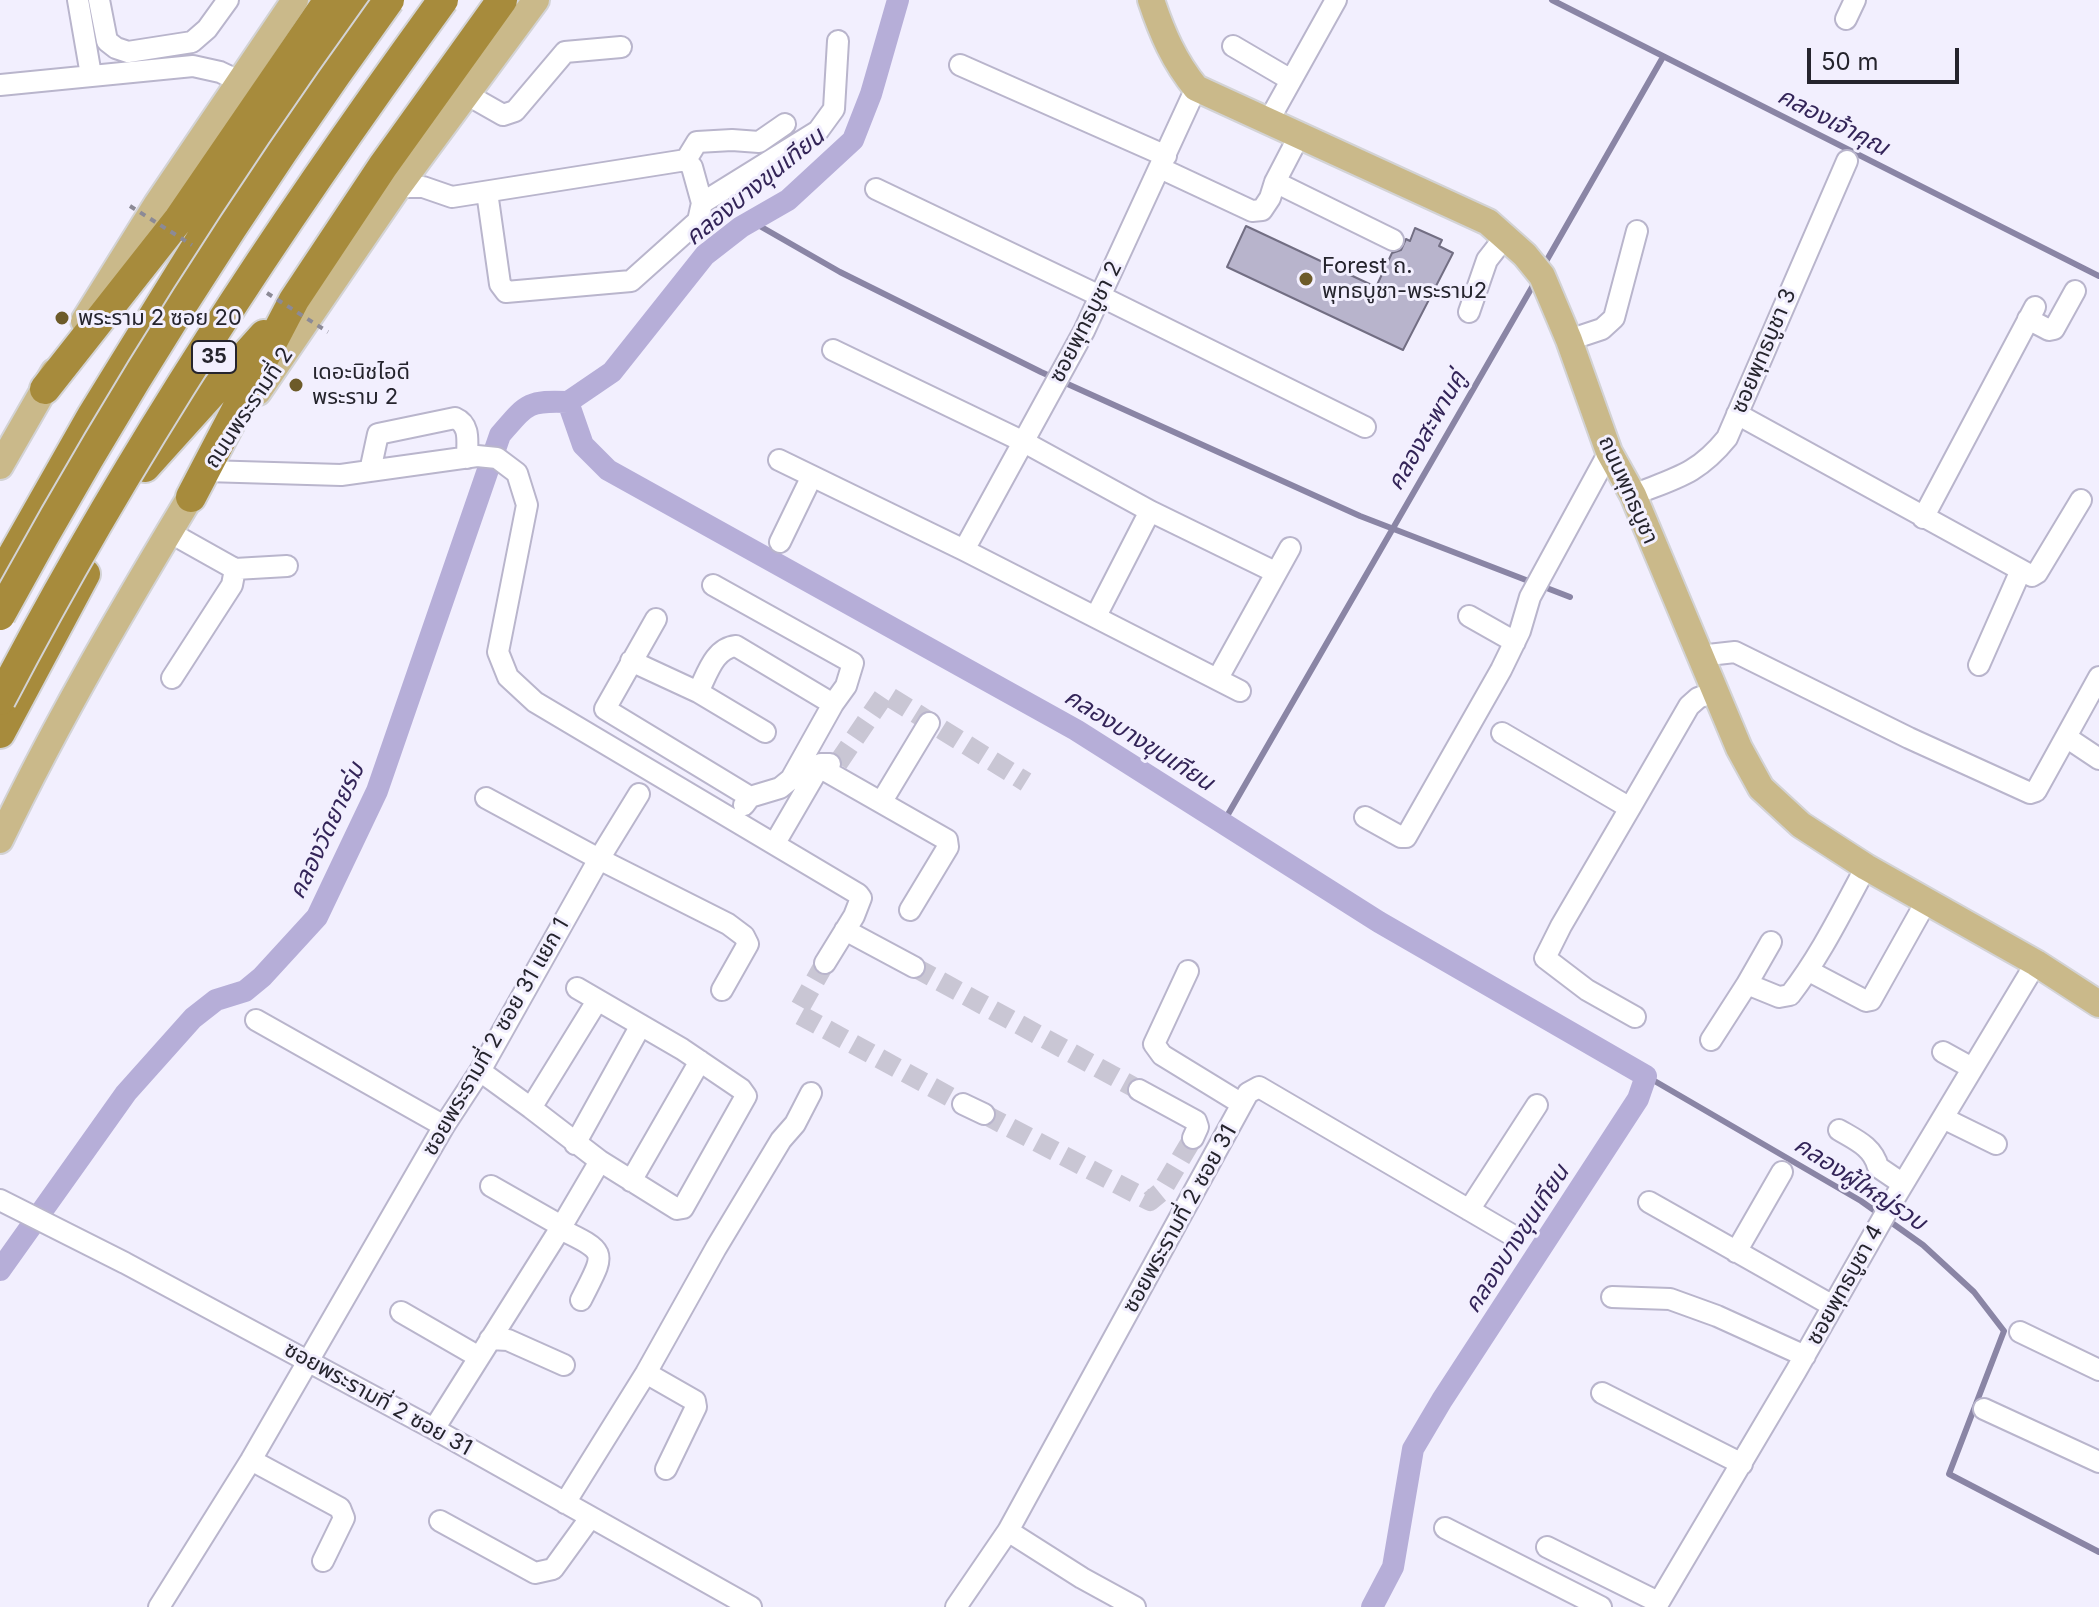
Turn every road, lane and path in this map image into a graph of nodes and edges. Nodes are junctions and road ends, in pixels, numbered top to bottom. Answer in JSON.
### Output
{"nodes":[{"id":1,"x":78,"y":0,"type":"edge"},
{"id":2,"x":99,"y":0,"type":"edge"},
{"id":3,"x":228,"y":0,"type":"edge"},
{"id":4,"x":329,"y":0,"type":"edge"},
{"id":5,"x":360,"y":0,"type":"edge"},
{"id":6,"x":389,"y":0,"type":"edge"},
{"id":7,"x":443,"y":0,"type":"edge"},
{"id":8,"x":460,"y":0,"type":"edge"},
{"id":9,"x":502,"y":0,"type":"edge"},
{"id":10,"x":536,"y":0,"type":"edge"},
{"id":11,"x":1151,"y":0,"type":"edge"},
{"id":12,"x":1336,"y":0,"type":"edge"},
{"id":13,"x":1855,"y":0,"type":"edge"},
{"id":14,"x":285,"y":3,"type":"edge"},
{"id":15,"x":1846,"y":19,"type":"dead end"},
{"id":16,"x":838,"y":41,"type":"dead end"},
{"id":17,"x":1233,"y":46,"type":"dead end"},
{"id":18,"x":621,"y":47,"type":"dead end"},
{"id":19,"x":960,"y":65,"type":"dead end"},
{"id":20,"x":91,"y":75,"type":"junction"},
{"id":21,"x":1291,"y":80,"type":"junction"},
{"id":22,"x":239,"y":81,"type":"junction"},
{"id":23,"x":0,"y":85,"type":"edge"},
{"id":24,"x":1196,"y":88,"type":"junction"},
{"id":25,"x":466,"y":94,"type":"junction"},
{"id":26,"x":1269,"y":120,"type":"junction"},
{"id":27,"x":785,"y":124,"type":"dead end"},
{"id":28,"x":1300,"y":134,"type":"junction"},
{"id":29,"x":686,"y":160,"type":"junction"},
{"id":30,"x":1847,"y":161,"type":"dead end"},
{"id":31,"x":1163,"y":162,"type":"junction"},
{"id":32,"x":1275,"y":182,"type":"junction"},
{"id":33,"x":398,"y":187,"type":"junction"},
{"id":34,"x":876,"y":189,"type":"dead end"},
{"id":35,"x":487,"y":192,"type":"junction"},
{"id":36,"x":702,"y":203,"type":"junction"},
{"id":37,"x":179,"y":219,"type":"junction"},
{"id":38,"x":1637,"y":231,"type":"dead end"},
{"id":39,"x":1505,"y":237,"type":"junction"},
{"id":40,"x":1393,"y":240,"type":"dead end"},
{"id":41,"x":2075,"y":291,"type":"dead end"},
{"id":42,"x":1100,"y":296,"type":"junction"},
{"id":43,"x":294,"y":300,"type":"junction"},
{"id":44,"x":1469,"y":312,"type":"dead end"},
{"id":45,"x":1569,"y":340,"type":"junction"},
{"id":46,"x":833,"y":350,"type":"dead end"},
{"id":47,"x":45,"y":389,"type":"junction"},
{"id":48,"x":1737,"y":414,"type":"junction"},
{"id":49,"x":92,"y":416,"type":"junction"},
{"id":50,"x":1365,"y":427,"type":"dead end"},
{"id":51,"x":1024,"y":442,"type":"junction"},
{"id":52,"x":1609,"y":452,"type":"junction"},
{"id":53,"x":472,"y":457,"type":"junction"},
{"id":54,"x":779,"y":460,"type":"dead end"},
{"id":55,"x":0,"y":466,"type":"edge"},
{"id":56,"x":145,"y":467,"type":"junction"},
{"id":57,"x":370,"y":471,"type":"junction"},
{"id":58,"x":812,"y":476,"type":"junction"},
{"id":59,"x":198,"y":484,"type":"junction"},
{"id":60,"x":1633,"y":495,"type":"junction"},
{"id":61,"x":2081,"y":500,"type":"dead end"},
{"id":62,"x":1150,"y":511,"type":"junction"},
{"id":63,"x":1923,"y":518,"type":"junction"},
{"id":64,"x":169,"y":532,"type":"junction"},
{"id":65,"x":780,"y":542,"type":"dead end"},
{"id":66,"x":1290,"y":548,"type":"dead end"},
{"id":67,"x":964,"y":550,"type":"junction"},
{"id":68,"x":287,"y":566,"type":"dead end"},
{"id":69,"x":235,"y":569,"type":"junction"},
{"id":70,"x":2021,"y":570,"type":"junction"},
{"id":71,"x":1275,"y":572,"type":"junction"},
{"id":72,"x":0,"y":578,"type":"edge"},
{"id":73,"x":713,"y":585,"type":"dead end"},
{"id":74,"x":0,"y":615,"type":"edge"},
{"id":75,"x":1096,"y":616,"type":"junction"},
{"id":76,"x":1469,"y":616,"type":"dead end"},
{"id":77,"x":656,"y":619,"type":"dead end"},
{"id":78,"x":1515,"y":642,"type":"junction"},
{"id":79,"x":1699,"y":656,"type":"junction"},
{"id":80,"x":631,"y":661,"type":"junction"},
{"id":81,"x":1979,"y":665,"type":"dead end"},
{"id":82,"x":2099,"y":677,"type":"edge"},
{"id":83,"x":172,"y":678,"type":"dead end"},
{"id":84,"x":1218,"y":678,"type":"junction"},
{"id":85,"x":1240,"y":691,"type":"dead end"},
{"id":86,"x":698,"y":692,"type":"junction"},
{"id":87,"x":1714,"y":692,"type":"junction"},
{"id":88,"x":0,"y":700,"type":"edge"},
{"id":89,"x":833,"y":704,"type":"junction"},
{"id":90,"x":605,"y":709,"type":"junction"},
{"id":91,"x":929,"y":723,"type":"dead end"},
{"id":92,"x":765,"y":732,"type":"dead end"},
{"id":93,"x":0,"y":733,"type":"edge"},
{"id":94,"x":1502,"y":733,"type":"dead end"},
{"id":95,"x":589,"y":734,"type":"junction"},
{"id":96,"x":2066,"y":737,"type":"junction"},
{"id":97,"x":2099,"y":759,"type":"edge"},
{"id":98,"x":639,"y":794,"type":"dead end"},
{"id":99,"x":486,"y":798,"type":"dead end"},
{"id":100,"x":882,"y":801,"type":"junction"},
{"id":101,"x":1630,"y":808,"type":"junction"},
{"id":102,"x":1365,"y":817,"type":"dead end"},
{"id":103,"x":0,"y":840,"type":"edge"},
{"id":104,"x":775,"y":843,"type":"junction"},
{"id":105,"x":599,"y":859,"type":"junction"},
{"id":106,"x":1866,"y":867,"type":"junction"},
{"id":107,"x":1927,"y":900,"type":"junction"},
{"id":108,"x":910,"y":910,"type":"dead end"},
{"id":109,"x":845,"y":930,"type":"junction"},
{"id":110,"x":1771,"y":942,"type":"dead end"},
{"id":111,"x":825,"y":963,"type":"tunnel mouth"},
{"id":112,"x":2036,"y":963,"type":"junction"},
{"id":113,"x":914,"y":967,"type":"tunnel mouth"},
{"id":114,"x":1188,"y":971,"type":"dead end"},
{"id":115,"x":1809,"y":971,"type":"junction"},
{"id":116,"x":1747,"y":984,"type":"junction"},
{"id":117,"x":577,"y":988,"type":"dead end"},
{"id":118,"x":722,"y":990,"type":"dead end"},
{"id":119,"x":597,"y":1001,"type":"junction"},
{"id":120,"x":2099,"y":1004,"type":"edge"},
{"id":121,"x":1635,"y":1017,"type":"dead end"},
{"id":122,"x":256,"y":1020,"type":"dead end"},
{"id":123,"x":641,"y":1025,"type":"junction"},
{"id":124,"x":1711,"y":1040,"type":"dead end"},
{"id":125,"x":1943,"y":1052,"type":"dead end"},
{"id":126,"x":700,"y":1061,"type":"junction"},
{"id":127,"x":1972,"y":1068,"type":"junction"},
{"id":128,"x":480,"y":1071,"type":"junction"},
{"id":129,"x":1139,"y":1090,"type":"tunnel mouth"},
{"id":130,"x":811,"y":1093,"type":"dead end"},
{"id":131,"x":963,"y":1104,"type":"tunnel mouth"},
{"id":132,"x":1242,"y":1104,"type":"junction"},
{"id":133,"x":1537,"y":1105,"type":"dead end"},
{"id":134,"x":531,"y":1108,"type":"junction"},
{"id":135,"x":984,"y":1114,"type":"tunnel mouth"},
{"id":136,"x":1943,"y":1118,"type":"junction"},
{"id":137,"x":444,"y":1126,"type":"junction"},
{"id":138,"x":1839,"y":1130,"type":"dead end"},
{"id":139,"x":1193,"y":1138,"type":"dead end"},
{"id":140,"x":575,"y":1144,"type":"junction"},
{"id":141,"x":1996,"y":1144,"type":"dead end"},
{"id":142,"x":600,"y":1161,"type":"junction"},
{"id":143,"x":1782,"y":1172,"type":"dead end"},
{"id":144,"x":631,"y":1181,"type":"junction"},
{"id":145,"x":1903,"y":1184,"type":"junction"},
{"id":146,"x":491,"y":1186,"type":"dead end"},
{"id":147,"x":0,"y":1200,"type":"edge"},
{"id":148,"x":1649,"y":1202,"type":"dead end"},
{"id":149,"x":1469,"y":1210,"type":"junction"},
{"id":150,"x":560,"y":1229,"type":"junction"},
{"id":151,"x":1512,"y":1235,"type":"dead end"},
{"id":152,"x":1736,"y":1252,"type":"junction"},
{"id":153,"x":1612,"y":1297,"type":"dead end"},
{"id":154,"x":581,"y":1300,"type":"dead end"},
{"id":155,"x":1833,"y":1306,"type":"junction"},
{"id":156,"x":401,"y":1312,"type":"dead end"},
{"id":157,"x":2020,"y":1332,"type":"dead end"},
{"id":158,"x":484,"y":1348,"type":"junction"},
{"id":159,"x":1805,"y":1356,"type":"junction"},
{"id":160,"x":307,"y":1360,"type":"junction"},
{"id":161,"x":564,"y":1365,"type":"dead end"},
{"id":162,"x":2099,"y":1370,"type":"edge"},
{"id":163,"x":646,"y":1373,"type":"junction"},
{"id":164,"x":1602,"y":1393,"type":"dead end"},
{"id":165,"x":1984,"y":1409,"type":"dead end"},
{"id":166,"x":434,"y":1429,"type":"junction"},
{"id":167,"x":251,"y":1460,"type":"junction"},
{"id":168,"x":2099,"y":1462,"type":"edge"},
{"id":169,"x":1742,"y":1464,"type":"junction"},
{"id":170,"x":666,"y":1469,"type":"dead end"},
{"id":171,"x":565,"y":1503,"type":"junction"},
{"id":172,"x":590,"y":1518,"type":"junction"},
{"id":173,"x":440,"y":1521,"type":"dead end"},
{"id":174,"x":1445,"y":1528,"type":"dead end"},
{"id":175,"x":1008,"y":1531,"type":"junction"},
{"id":176,"x":1547,"y":1547,"type":"dead end"},
{"id":177,"x":323,"y":1561,"type":"dead end"},
{"id":178,"x":1561,"y":1587,"type":"junction"},
{"id":179,"x":1657,"y":1604,"type":"edge"},
{"id":180,"x":159,"y":1607,"type":"edge"},
{"id":181,"x":751,"y":1607,"type":"edge"},
{"id":182,"x":956,"y":1607,"type":"edge"},
{"id":183,"x":1135,"y":1607,"type":"edge"},
{"id":184,"x":1552,"y":1607,"type":"edge"},
{"id":185,"x":1601,"y":1607,"type":"edge"}],
"edges":[{"from":1,"to":20,"type":"street"},
{"from":2,"to":3,"type":"street"},
{"from":4,"to":37,"type":"highway"},
{"from":5,"to":49,"type":"highway"},
{"from":6,"to":74,"type":"highway","bridge":true},
{"from":7,"to":88,"type":"highway","bridge":true},
{"from":8,"to":56,"type":"highway","number":"35"},
{"from":9,"to":43,"type":"highway"},
{"from":10,"to":25,"type":"main road","name":"ถนนพระรามที่ 2","number":"35"},
{"from":11,"to":24,"type":"main road"},
{"from":12,"to":21,"type":"street"},
{"from":13,"to":15,"type":"street"},
{"from":14,"to":22,"type":"main road"},
{"from":16,"to":36,"type":"street"},
{"from":17,"to":21,"type":"street"},
{"from":18,"to":25,"type":"street"},
{"from":19,"to":31,"type":"street"},
{"from":20,"to":22,"type":"street"},
{"from":20,"to":23,"type":"street"},
{"from":21,"to":26,"type":"street"},
{"from":22,"to":47,"type":"main road"},
{"from":24,"to":26,"type":"main road","name":"ถนนพุทธบูชา"},
{"from":24,"to":31,"type":"street","name":"ซอยพุทธบูชา 2"},
{"from":25,"to":33,"type":"main road","name":"ถนนพระรามที่ 2","number":"35"},
{"from":26,"to":28,"type":"main road","name":"ถนนพุทธบูชา"},
{"from":27,"to":29,"type":"street"},
{"from":28,"to":32,"type":"street"},
{"from":28,"to":39,"type":"main road","name":"ถนนพุทธบูชา"},
{"from":29,"to":35,"type":"street"},
{"from":29,"to":36,"type":"street"},
{"from":30,"to":48,"type":"street","name":"ซอยพุทธบูชา 3"},
{"from":31,"to":32,"type":"street"},
{"from":31,"to":42,"type":"street","name":"ซอยพุทธบูชา 2"},
{"from":32,"to":40,"type":"street"},
{"from":33,"to":35,"type":"street"},
{"from":33,"to":59,"type":"main road","name":"ถนนพระรามที่ 2","number":"35"},
{"from":34,"to":42,"type":"street"},
{"from":35,"to":36,"type":"street"},
{"from":37,"to":47,"type":"highway"},
{"from":37,"to":49,"type":"highway"},
{"from":38,"to":45,"type":"street"},
{"from":39,"to":44,"type":"street"},
{"from":39,"to":45,"type":"main road","name":"ถนนพุทธบูชา"},
{"from":41,"to":63,"type":"street"},
{"from":42,"to":50,"type":"street"},
{"from":42,"to":51,"type":"street","name":"ซอยพุทธบูชา 2"},
{"from":43,"to":56,"type":"highway"},
{"from":43,"to":59,"type":"highway"},
{"from":45,"to":52,"type":"main road","name":"ถนนพุทธบูชา"},
{"from":46,"to":51,"type":"street"},
{"from":47,"to":55,"type":"main road"},
{"from":48,"to":60,"type":"street","name":"ซอยพุทธบูชา 3"},
{"from":48,"to":63,"type":"street"},
{"from":49,"to":72,"type":"highway"},
{"from":51,"to":62,"type":"street"},
{"from":51,"to":67,"type":"street","name":"ซอยพุทธบูชา 2"},
{"from":52,"to":60,"type":"main road","name":"ถนนพุทธบูชา"},
{"from":52,"to":78,"type":"street"},
{"from":53,"to":57,"type":"street"},
{"from":53,"to":57,"type":"street"},
{"from":53,"to":95,"type":"street"},
{"from":54,"to":58,"type":"street"},
{"from":56,"to":93,"type":"highway","number":"35"},
{"from":57,"to":59,"type":"street"},
{"from":58,"to":65,"type":"street"},
{"from":58,"to":67,"type":"street"},
{"from":59,"to":64,"type":"main road","name":"ถนนพระรามที่ 2","number":"35"},
{"from":60,"to":79,"type":"main road","name":"ถนนพุทธบูชา"},
{"from":61,"to":70,"type":"street"},
{"from":62,"to":71,"type":"street"},
{"from":62,"to":75,"type":"street"},
{"from":63,"to":70,"type":"street"},
{"from":64,"to":69,"type":"street"},
{"from":64,"to":103,"type":"main road","name":"ถนนพระรามที่ 2","number":"35"},
{"from":66,"to":71,"type":"street"},
{"from":67,"to":75,"type":"street"},
{"from":68,"to":69,"type":"street"},
{"from":69,"to":83,"type":"street"},
{"from":70,"to":81,"type":"street"},
{"from":71,"to":84,"type":"street"},
{"from":73,"to":89,"type":"street"},
{"from":75,"to":84,"type":"street"},
{"from":76,"to":78,"type":"street"},
{"from":77,"to":80,"type":"street"},
{"from":78,"to":102,"type":"street"},
{"from":79,"to":87,"type":"main road","name":"ถนนพุทธบูชา"},
{"from":79,"to":96,"type":"street"},
{"from":80,"to":86,"type":"street"},
{"from":80,"to":90,"type":"street"},
{"from":82,"to":96,"type":"street"},
{"from":84,"to":85,"type":"street"},
{"from":86,"to":89,"type":"street"},
{"from":86,"to":92,"type":"street"},
{"from":87,"to":101,"type":"street"},
{"from":87,"to":106,"type":"main road","name":"ถนนพุทธบูชา"},
{"from":89,"to":90,"type":"street"},
{"from":90,"to":95,"type":"street"},
{"from":91,"to":100,"type":"street"},
{"from":94,"to":101,"type":"street"},
{"from":95,"to":104,"type":"street"},
{"from":96,"to":97,"type":"street"},
{"from":98,"to":105,"type":"street","name":"ซอยพระรามที่ 2 ซอย 31 แยก 1"},
{"from":99,"to":105,"type":"street"},
{"from":100,"to":104,"type":"street"},
{"from":100,"to":108,"type":"street"},
{"from":101,"to":121,"type":"street"},
{"from":104,"to":109,"type":"street"},
{"from":105,"to":118,"type":"street"},
{"from":105,"to":128,"type":"street","name":"ซอยพระรามที่ 2 ซอย 31 แยก 1"},
{"from":106,"to":107,"type":"main road","name":"ถนนพุทธบูชา"},
{"from":106,"to":115,"type":"street"},
{"from":107,"to":112,"type":"main road","name":"ถนนพุทธบูชา"},
{"from":107,"to":115,"type":"street"},
{"from":109,"to":111,"type":"street"},
{"from":109,"to":113,"type":"street"},
{"from":110,"to":116,"type":"street"},
{"from":112,"to":120,"type":"main road","name":"ถนนพุทธบูชา"},
{"from":112,"to":127,"type":"street","name":"ซอยพุทธบูชา 4"},
{"from":114,"to":132,"type":"street"},
{"from":115,"to":116,"type":"street"},
{"from":116,"to":124,"type":"street"},
{"from":117,"to":119,"type":"street"},
{"from":119,"to":123,"type":"street"},
{"from":119,"to":134,"type":"street"},
{"from":122,"to":137,"type":"street"},
{"from":123,"to":126,"type":"street"},
{"from":123,"to":140,"type":"street"},
{"from":125,"to":127,"type":"street"},
{"from":126,"to":144,"type":"street"},
{"from":126,"to":144,"type":"street"},
{"from":127,"to":136,"type":"street","name":"ซอยพุทธบูชา 4"},
{"from":128,"to":134,"type":"street"},
{"from":128,"to":137,"type":"street","name":"ซอยพระรามที่ 2 ซอย 31 แยก 1"},
{"from":129,"to":139,"type":"street"},
{"from":130,"to":163,"type":"street"},
{"from":131,"to":135,"type":"street"},
{"from":132,"to":149,"type":"street","name":"ซอยพระรามที่ 2 ซอย 31"},
{"from":132,"to":175,"type":"street","name":"ซอยพระรามที่ 2 ซอย 31"},
{"from":133,"to":149,"type":"street"},
{"from":134,"to":140,"type":"street"},
{"from":136,"to":141,"type":"street"},
{"from":136,"to":145,"type":"street","name":"ซอยพุทธบูชา 4"},
{"from":137,"to":160,"type":"street","name":"ซอยพระรามที่ 2 ซอย 31 แยก 1"},
{"from":138,"to":145,"type":"street"},
{"from":140,"to":142,"type":"street"},
{"from":142,"to":144,"type":"street"},
{"from":142,"to":150,"type":"street"},
{"from":143,"to":152,"type":"street"},
{"from":145,"to":155,"type":"street","name":"ซอยพุทธบูชา 4"},
{"from":146,"to":150,"type":"street"},
{"from":147,"to":160,"type":"street","name":"ซอยพระรามที่ 2 ซอย 31"},
{"from":148,"to":152,"type":"street"},
{"from":149,"to":151,"type":"street","name":"ซอยพระรามที่ 2 ซอย 31"},
{"from":150,"to":154,"type":"street"},
{"from":150,"to":158,"type":"street"},
{"from":152,"to":155,"type":"street"},
{"from":153,"to":159,"type":"street"},
{"from":155,"to":159,"type":"street","name":"ซอยพุทธบูชา 4"},
{"from":156,"to":158,"type":"street"},
{"from":157,"to":162,"type":"street"},
{"from":158,"to":161,"type":"street"},
{"from":158,"to":166,"type":"street"},
{"from":159,"to":169,"type":"street","name":"ซอยพุทธบูชา 4"},
{"from":160,"to":166,"type":"street","name":"ซอยพระรามที่ 2 ซอย 31"},
{"from":160,"to":167,"type":"street","name":"ซอยพระรามที่ 2 ซอย 31 แยก 1"},
{"from":163,"to":170,"type":"street"},
{"from":163,"to":171,"type":"street"},
{"from":164,"to":169,"type":"street"},
{"from":165,"to":168,"type":"street"},
{"from":166,"to":171,"type":"street","name":"ซอยพระรามที่ 2 ซอย 31"},
{"from":167,"to":177,"type":"street"},
{"from":167,"to":180,"type":"street","name":"ซอยพระรามที่ 2 ซอย 31 แยก 1"},
{"from":169,"to":179,"type":"street","name":"ซอยพุทธบูชา 4"},
{"from":171,"to":172,"type":"street","name":"ซอยพระรามที่ 2 ซอย 31"},
{"from":172,"to":173,"type":"street"},
{"from":172,"to":181,"type":"street","name":"ซอยพระรามที่ 2 ซอย 31"},
{"from":174,"to":178,"type":"street"},
{"from":175,"to":182,"type":"street","name":"ซอยพระรามที่ 2 ซอย 31"},
{"from":175,"to":183,"type":"street"},
{"from":176,"to":179,"type":"street"},
{"from":178,"to":184,"type":"street"},
{"from":178,"to":185,"type":"street"}]}
